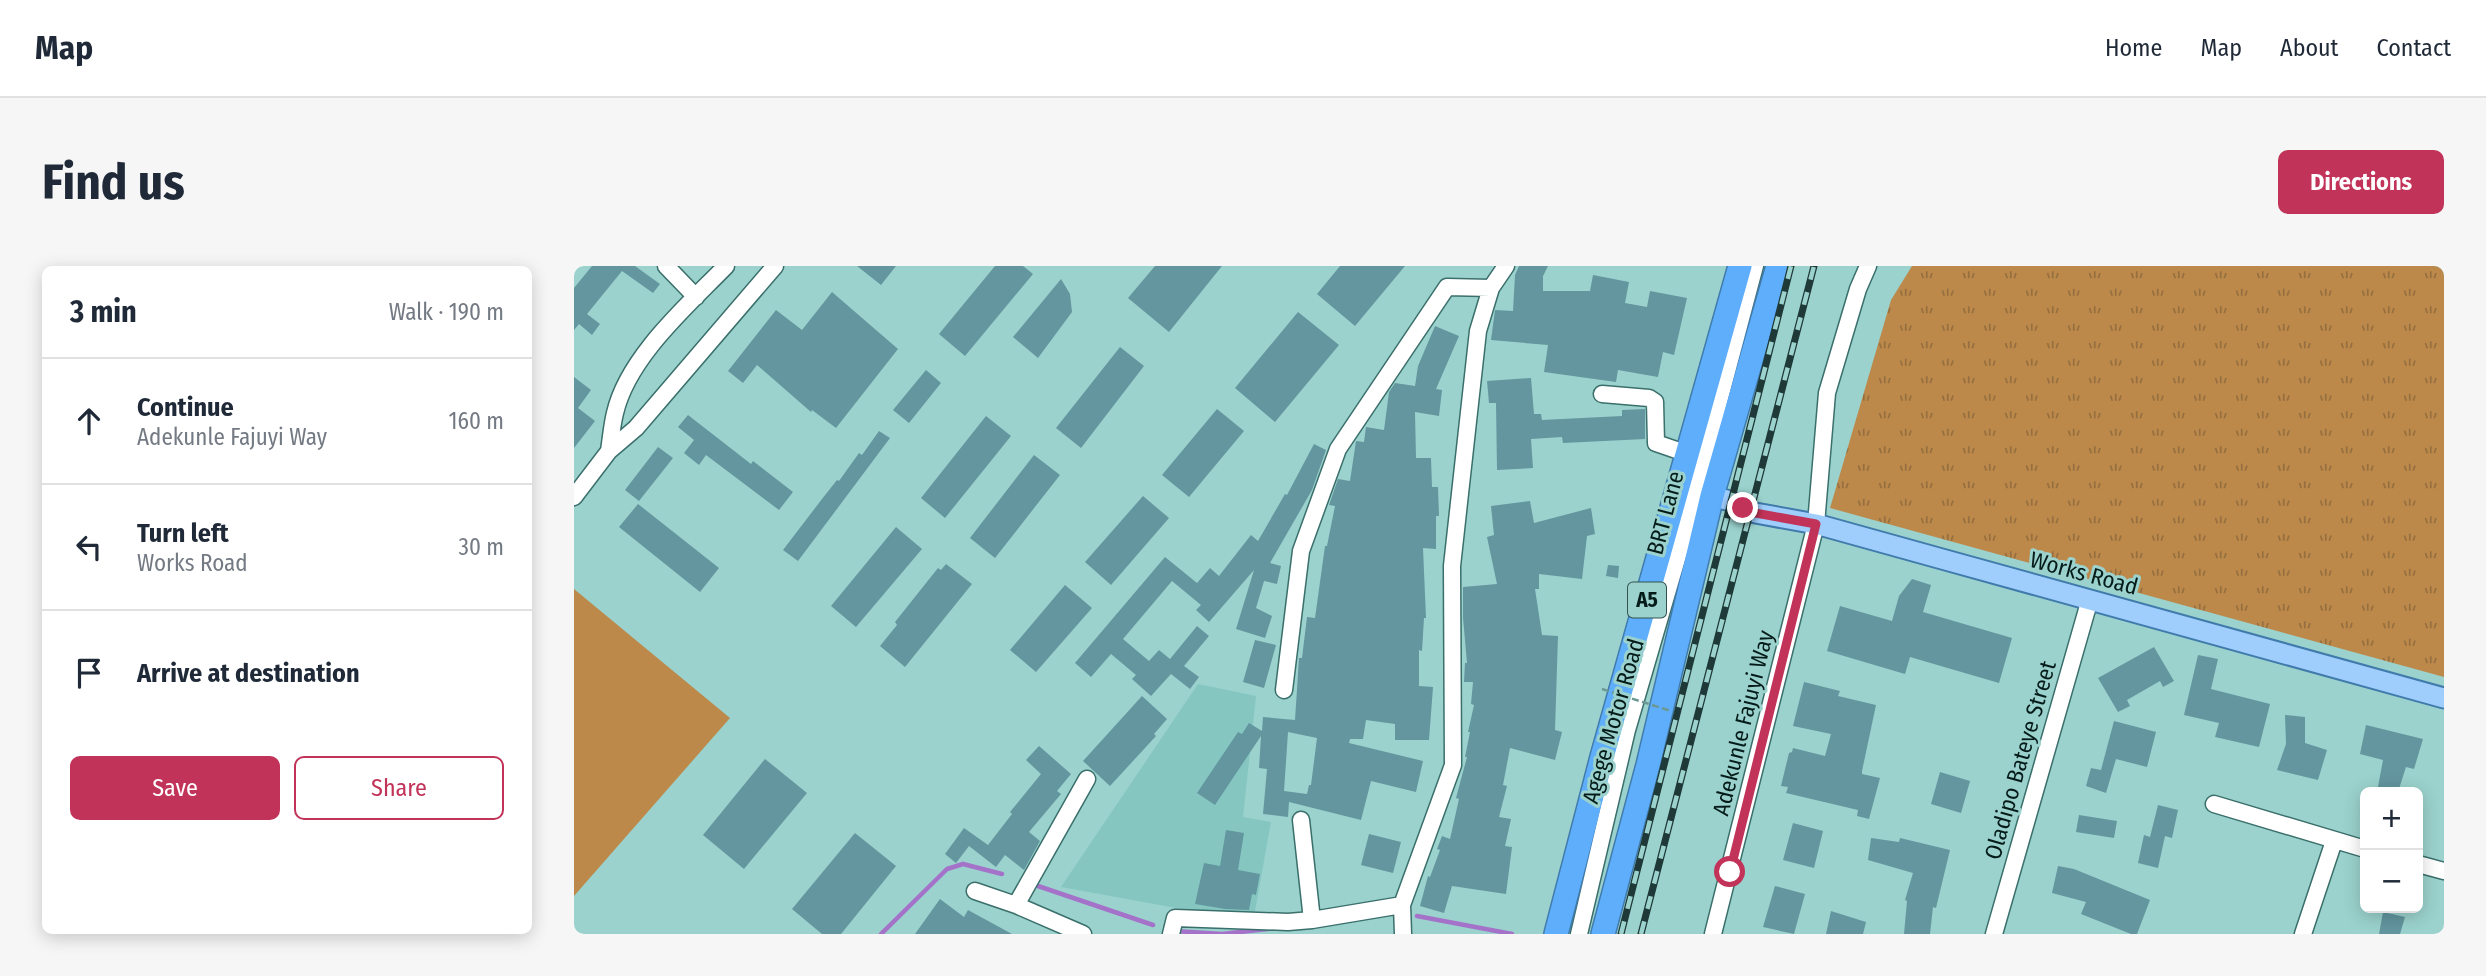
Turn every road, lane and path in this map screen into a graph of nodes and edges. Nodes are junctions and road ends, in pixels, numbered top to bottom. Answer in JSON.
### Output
{"nodes":[{"id":1,"x":666,"y":266,"type":"edge"},
{"id":2,"x":726,"y":266,"type":"edge"},
{"id":3,"x":775,"y":266,"type":"edge"},
{"id":4,"x":1506,"y":266,"type":"edge"},
{"id":5,"x":1740,"y":266,"type":"edge"},
{"id":6,"x":1755,"y":266,"type":"edge"},
{"id":7,"x":1779,"y":266,"type":"edge"},
{"id":8,"x":1868,"y":266,"type":"edge"},
{"id":9,"x":1491,"y":288,"type":"junction"},
{"id":10,"x":696,"y":297,"type":"junction"},
{"id":11,"x":1602,"y":394,"type":"dead end"},
{"id":12,"x":609,"y":451,"type":"junction"},
{"id":13,"x":1688,"y":454,"type":"junction"},
{"id":14,"x":575,"y":495,"type":"edge"},
{"id":15,"x":1712,"y":496,"type":"junction"},
{"id":16,"x":1816,"y":524,"type":"junction"},
{"id":17,"x":2090,"y":599,"type":"junction"},
{"id":18,"x":1602,"y":689,"type":"dead end"},
{"id":19,"x":1284,"y":690,"type":"dead end"},
{"id":20,"x":2444,"y":698,"type":"edge"},
{"id":21,"x":1671,"y":711,"type":"dead end"},
{"id":22,"x":1087,"y":779,"type":"dead end"},
{"id":23,"x":2214,"y":804,"type":"dead end"},
{"id":24,"x":1301,"y":820,"type":"dead end"},
{"id":25,"x":2334,"y":841,"type":"junction"},
{"id":26,"x":2360,"y":848,"type":"edge"},
{"id":27,"x":2423,"y":865,"type":"edge"},
{"id":28,"x":2444,"y":871,"type":"edge"},
{"id":29,"x":975,"y":891,"type":"dead end"},
{"id":30,"x":1016,"y":905,"type":"junction"},
{"id":31,"x":1402,"y":905,"type":"junction"},
{"id":32,"x":1312,"y":920,"type":"junction"},
{"id":33,"x":1083,"y":934,"type":"edge"},
{"id":34,"x":1171,"y":934,"type":"edge"},
{"id":35,"x":1403,"y":934,"type":"edge"},
{"id":36,"x":1556,"y":934,"type":"edge"},
{"id":37,"x":1579,"y":934,"type":"edge"},
{"id":38,"x":1603,"y":934,"type":"edge"},
{"id":39,"x":1713,"y":934,"type":"edge"},
{"id":40,"x":1994,"y":934,"type":"edge"},
{"id":41,"x":2303,"y":934,"type":"edge"}],
"edges":[{"from":1,"to":10,"type":"street"},
{"from":2,"to":10,"type":"street"},
{"from":3,"to":12,"type":"street"},
{"from":4,"to":9,"type":"street"},
{"from":5,"to":13,"type":"highway","name":"Agege Motor Road","number":"A5"},
{"from":6,"to":37,"type":"street","name":"BRT Lane"},
{"from":7,"to":15,"type":"highway","name":"Agege Motor Road","number":"A5"},
{"from":8,"to":16,"type":"street","name":"Adekunle Fajuyi Way"},
{"from":9,"to":19,"type":"street"},
{"from":9,"to":31,"type":"street"},
{"from":10,"to":12,"type":"street"},
{"from":11,"to":13,"type":"street"},
{"from":12,"to":14,"type":"street"},
{"from":13,"to":36,"type":"highway","name":"Agege Motor Road","number":"A5"},
{"from":15,"to":16,"type":"main road","name":"Works Road"},
{"from":15,"to":38,"type":"highway","name":"Agege Motor Road","number":"A5"},
{"from":16,"to":17,"type":"main road","name":"Works Road"},
{"from":16,"to":39,"type":"street","name":"Adekunle Fajuyi Way"},
{"from":17,"to":20,"type":"main road","name":"Works Road"},
{"from":17,"to":40,"type":"street","name":"Oladipo Bateye Street"},
{"from":18,"to":21,"type":"path","bridge":true},
{"from":22,"to":30,"type":"street"},
{"from":23,"to":25,"type":"street"},
{"from":24,"to":32,"type":"street"},
{"from":25,"to":26,"type":"street"},
{"from":25,"to":41,"type":"street"},
{"from":27,"to":28,"type":"street"},
{"from":29,"to":30,"type":"street"},
{"from":30,"to":33,"type":"street"},
{"from":31,"to":32,"type":"street"},
{"from":31,"to":35,"type":"street"},
{"from":32,"to":34,"type":"street"}]}
